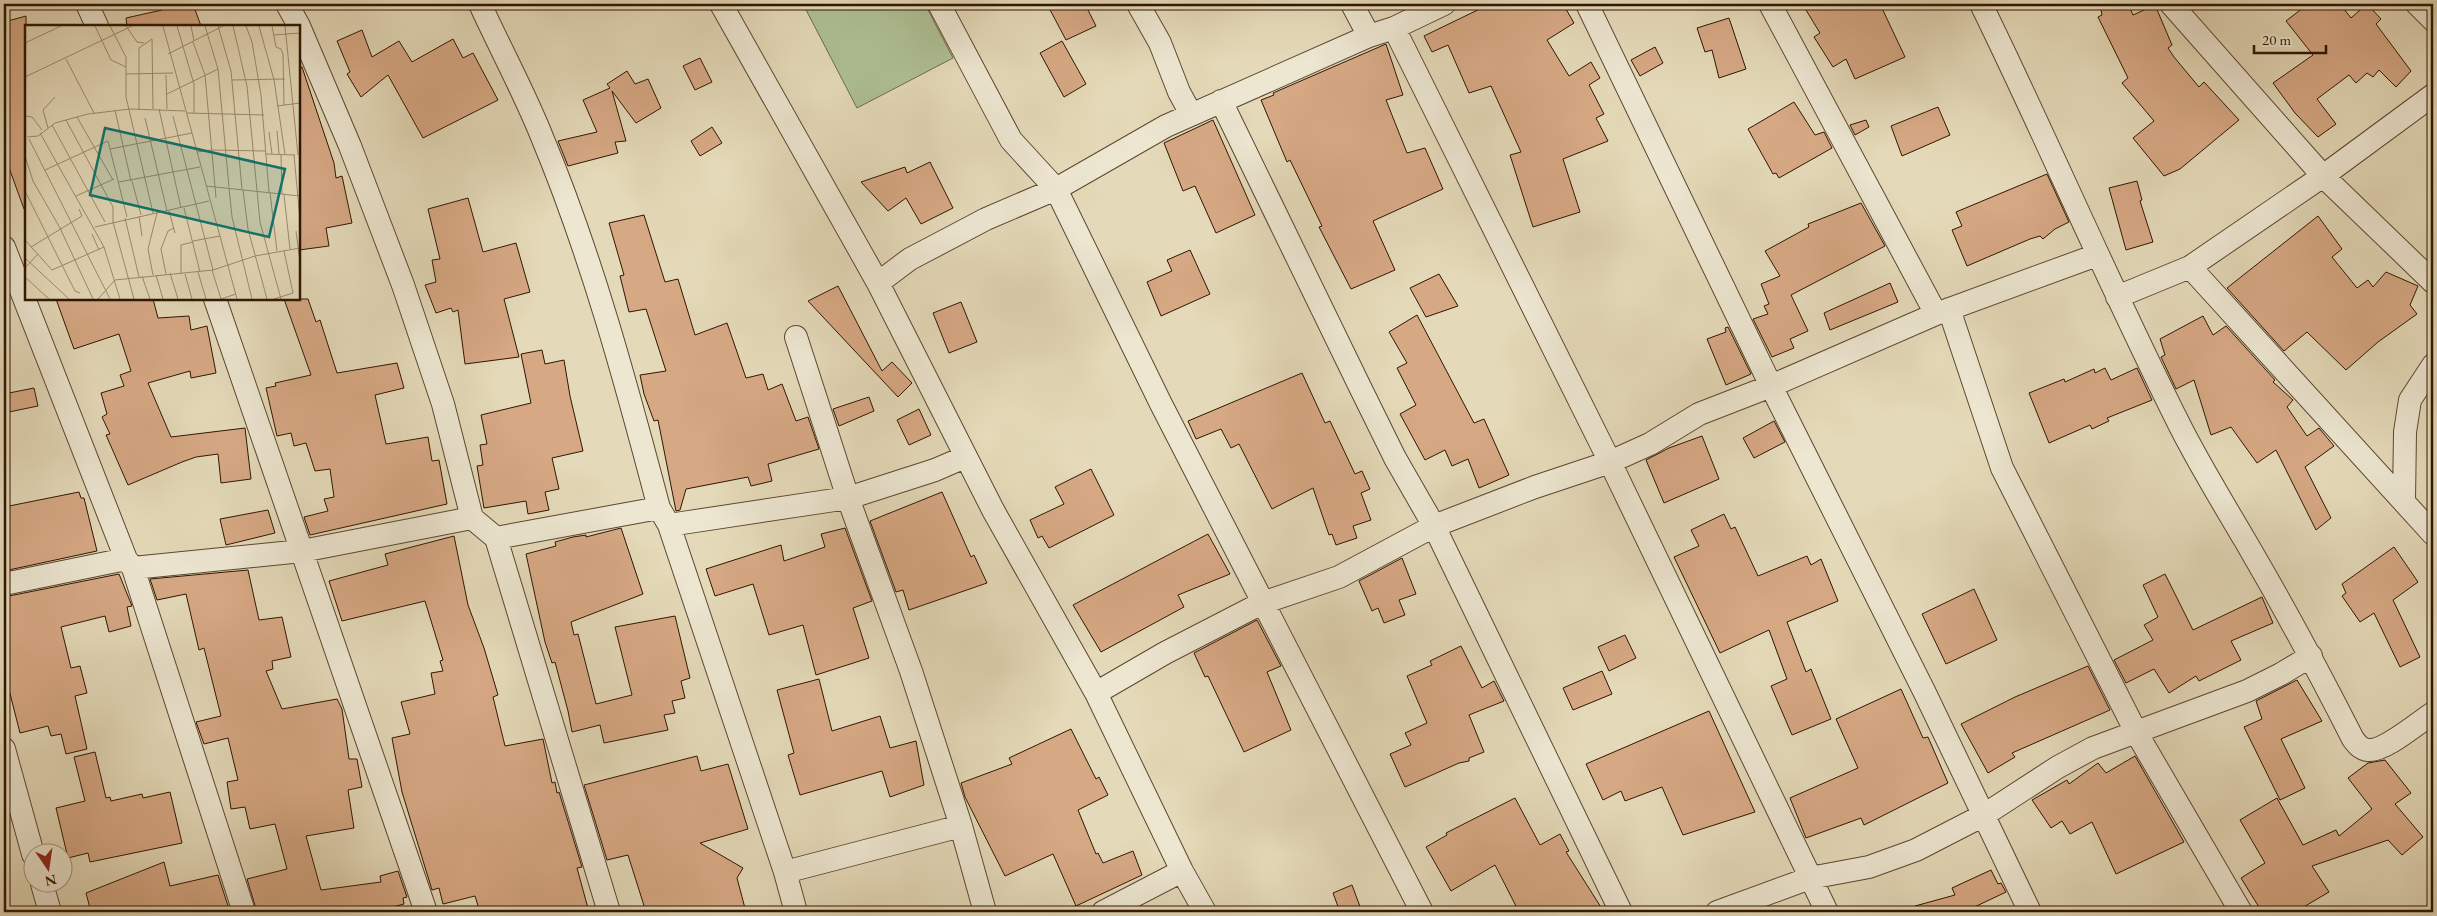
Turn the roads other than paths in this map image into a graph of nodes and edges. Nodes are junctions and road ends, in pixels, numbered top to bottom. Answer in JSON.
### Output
{"nodes":[{"id":1,"x":87,"y":4,"type":"edge"},
{"id":2,"x":287,"y":4,"type":"edge"},
{"id":3,"x":480,"y":4,"type":"edge"},
{"id":4,"x":721,"y":4,"type":"edge"},
{"id":5,"x":939,"y":4,"type":"edge"},
{"id":6,"x":1138,"y":4,"type":"edge"},
{"id":7,"x":1352,"y":4,"type":"edge"},
{"id":8,"x":1444,"y":4,"type":"edge"},
{"id":9,"x":1587,"y":4,"type":"edge"},
{"id":10,"x":1770,"y":4,"type":"edge"},
{"id":11,"x":1981,"y":4,"type":"edge"},
{"id":12,"x":2171,"y":4,"type":"edge"},
{"id":13,"x":2417,"y":4,"type":"edge"},
{"id":14,"x":2433,"y":20,"type":"edge"},
{"id":15,"x":97,"y":25,"type":"edge"},
{"id":16,"x":298,"y":25,"type":"edge"},
{"id":17,"x":300,"y":28,"type":"edge"},
{"id":18,"x":1394,"y":28,"type":"junction"},
{"id":19,"x":1369,"y":36,"type":"junction"},
{"id":20,"x":2433,"y":95,"type":"edge"},
{"id":21,"x":1221,"y":101,"type":"junction"},
{"id":22,"x":1192,"y":114,"type":"junction"},
{"id":23,"x":2324,"y":176,"type":"junction"},
{"id":24,"x":1056,"y":189,"type":"junction"},
{"id":25,"x":4,"y":247,"type":"edge"},
{"id":26,"x":2097,"y":255,"type":"junction"},
{"id":27,"x":2190,"y":267,"type":"junction"},
{"id":28,"x":2433,"y":282,"type":"edge"},
{"id":29,"x":878,"y":283,"type":"junction"},
{"id":30,"x":2117,"y":297,"type":"junction"},
{"id":31,"x":25,"y":300,"type":"edge"},
{"id":32,"x":25,"y":300,"type":"edge"},
{"id":33,"x":215,"y":300,"type":"edge"},
{"id":34,"x":1943,"y":311,"type":"junction"},
{"id":35,"x":796,"y":337,"type":"dead end"},
{"id":36,"x":2433,"y":365,"type":"edge"},
{"id":37,"x":1771,"y":386,"type":"junction"},
{"id":38,"x":965,"y":458,"type":"junction"},
{"id":39,"x":1610,"y":462,"type":"junction"},
{"id":40,"x":848,"y":498,"type":"junction"},
{"id":41,"x":2404,"y":500,"type":"junction"},
{"id":42,"x":664,"y":516,"type":"junction"},
{"id":43,"x":472,"y":518,"type":"junction"},
{"id":44,"x":1434,"y":526,"type":"junction"},
{"id":45,"x":2433,"y":534,"type":"edge"},
{"id":46,"x":496,"y":538,"type":"junction"},
{"id":47,"x":302,"y":551,"type":"junction"},
{"id":48,"x":130,"y":564,"type":"junction"},
{"id":49,"x":4,"y":584,"type":"edge"},
{"id":50,"x":1262,"y":603,"type":"junction"},
{"id":51,"x":2311,"y":656,"type":"junction"},
{"id":52,"x":1096,"y":693,"type":"junction"},
{"id":53,"x":2433,"y":713,"type":"edge"},
{"id":54,"x":2136,"y":732,"type":"junction"},
{"id":55,"x":4,"y":748,"type":"edge"},
{"id":56,"x":1984,"y":815,"type":"junction"},
{"id":57,"x":961,"y":826,"type":"junction"},
{"id":58,"x":30,"y":844,"type":"edge"},
{"id":59,"x":1182,"y":871,"type":"junction"},
{"id":60,"x":785,"y":872,"type":"junction"},
{"id":61,"x":1810,"y":878,"type":"junction"},
{"id":62,"x":45,"y":894,"type":"edge"},
{"id":63,"x":50,"y":912,"type":"edge"},
{"id":64,"x":244,"y":912,"type":"edge"},
{"id":65,"x":426,"y":912,"type":"edge"},
{"id":66,"x":609,"y":912,"type":"edge"},
{"id":67,"x":796,"y":912,"type":"edge"},
{"id":68,"x":985,"y":912,"type":"edge"},
{"id":69,"x":1103,"y":912,"type":"edge"},
{"id":70,"x":1205,"y":912,"type":"edge"},
{"id":71,"x":1422,"y":912,"type":"edge"},
{"id":72,"x":1621,"y":912,"type":"edge"},
{"id":73,"x":1717,"y":912,"type":"edge"},
{"id":74,"x":1827,"y":912,"type":"edge"},
{"id":75,"x":2030,"y":912,"type":"edge"},
{"id":76,"x":2241,"y":912,"type":"edge"}],
"edges":[{"from":1,"to":15,"type":"street"},
{"from":2,"to":16,"type":"street"},
{"from":3,"to":42,"type":"street"},
{"from":4,"to":29,"type":"street"},
{"from":5,"to":24,"type":"street"},
{"from":6,"to":22,"type":"street"},
{"from":7,"to":19,"type":"street"},
{"from":8,"to":18,"type":"street"},
{"from":9,"to":37,"type":"street"},
{"from":10,"to":34,"type":"street"},
{"from":11,"to":26,"type":"street"},
{"from":12,"to":23,"type":"street"},
{"from":13,"to":14,"type":"street"},
{"from":17,"to":43,"type":"street"},
{"from":18,"to":19,"type":"street"},
{"from":18,"to":39,"type":"street"},
{"from":19,"to":21,"type":"street"},
{"from":20,"to":23,"type":"street"},
{"from":21,"to":22,"type":"street"},
{"from":21,"to":44,"type":"street"},
{"from":22,"to":24,"type":"street"},
{"from":23,"to":27,"type":"street"},
{"from":23,"to":28,"type":"street"},
{"from":24,"to":29,"type":"street"},
{"from":24,"to":50,"type":"street"},
{"from":25,"to":31,"type":"street"},
{"from":26,"to":30,"type":"street"},
{"from":26,"to":34,"type":"street"},
{"from":27,"to":30,"type":"street"},
{"from":27,"to":41,"type":"street"},
{"from":29,"to":38,"type":"street"},
{"from":30,"to":51,"type":"street"},
{"from":32,"to":48,"type":"street"},
{"from":33,"to":47,"type":"street"},
{"from":34,"to":37,"type":"street"},
{"from":34,"to":54,"type":"street"},
{"from":35,"to":40,"type":"street"},
{"from":36,"to":41,"type":"street"},
{"from":37,"to":39,"type":"street"},
{"from":37,"to":56,"type":"street"},
{"from":38,"to":40,"type":"street"},
{"from":38,"to":52,"type":"street"},
{"from":39,"to":44,"type":"street"},
{"from":39,"to":61,"type":"street"},
{"from":40,"to":42,"type":"street"},
{"from":40,"to":57,"type":"street"},
{"from":41,"to":45,"type":"street"},
{"from":42,"to":46,"type":"street"},
{"from":42,"to":60,"type":"street"},
{"from":43,"to":46,"type":"street"},
{"from":43,"to":47,"type":"street"},
{"from":44,"to":50,"type":"street"},
{"from":44,"to":72,"type":"street"},
{"from":46,"to":66,"type":"street"},
{"from":47,"to":48,"type":"street"},
{"from":47,"to":65,"type":"street"},
{"from":48,"to":49,"type":"street"},
{"from":48,"to":64,"type":"street"},
{"from":50,"to":52,"type":"street"},
{"from":50,"to":71,"type":"street"},
{"from":51,"to":53,"type":"street"},
{"from":51,"to":54,"type":"street"},
{"from":52,"to":59,"type":"street"},
{"from":54,"to":56,"type":"street"},
{"from":54,"to":76,"type":"street"},
{"from":55,"to":58,"type":"street"},
{"from":56,"to":61,"type":"street"},
{"from":56,"to":75,"type":"street"},
{"from":57,"to":60,"type":"street"},
{"from":57,"to":68,"type":"street"},
{"from":59,"to":69,"type":"street"},
{"from":59,"to":70,"type":"street"},
{"from":60,"to":67,"type":"street"},
{"from":61,"to":73,"type":"street"},
{"from":61,"to":74,"type":"street"},
{"from":62,"to":63,"type":"street"}]}
